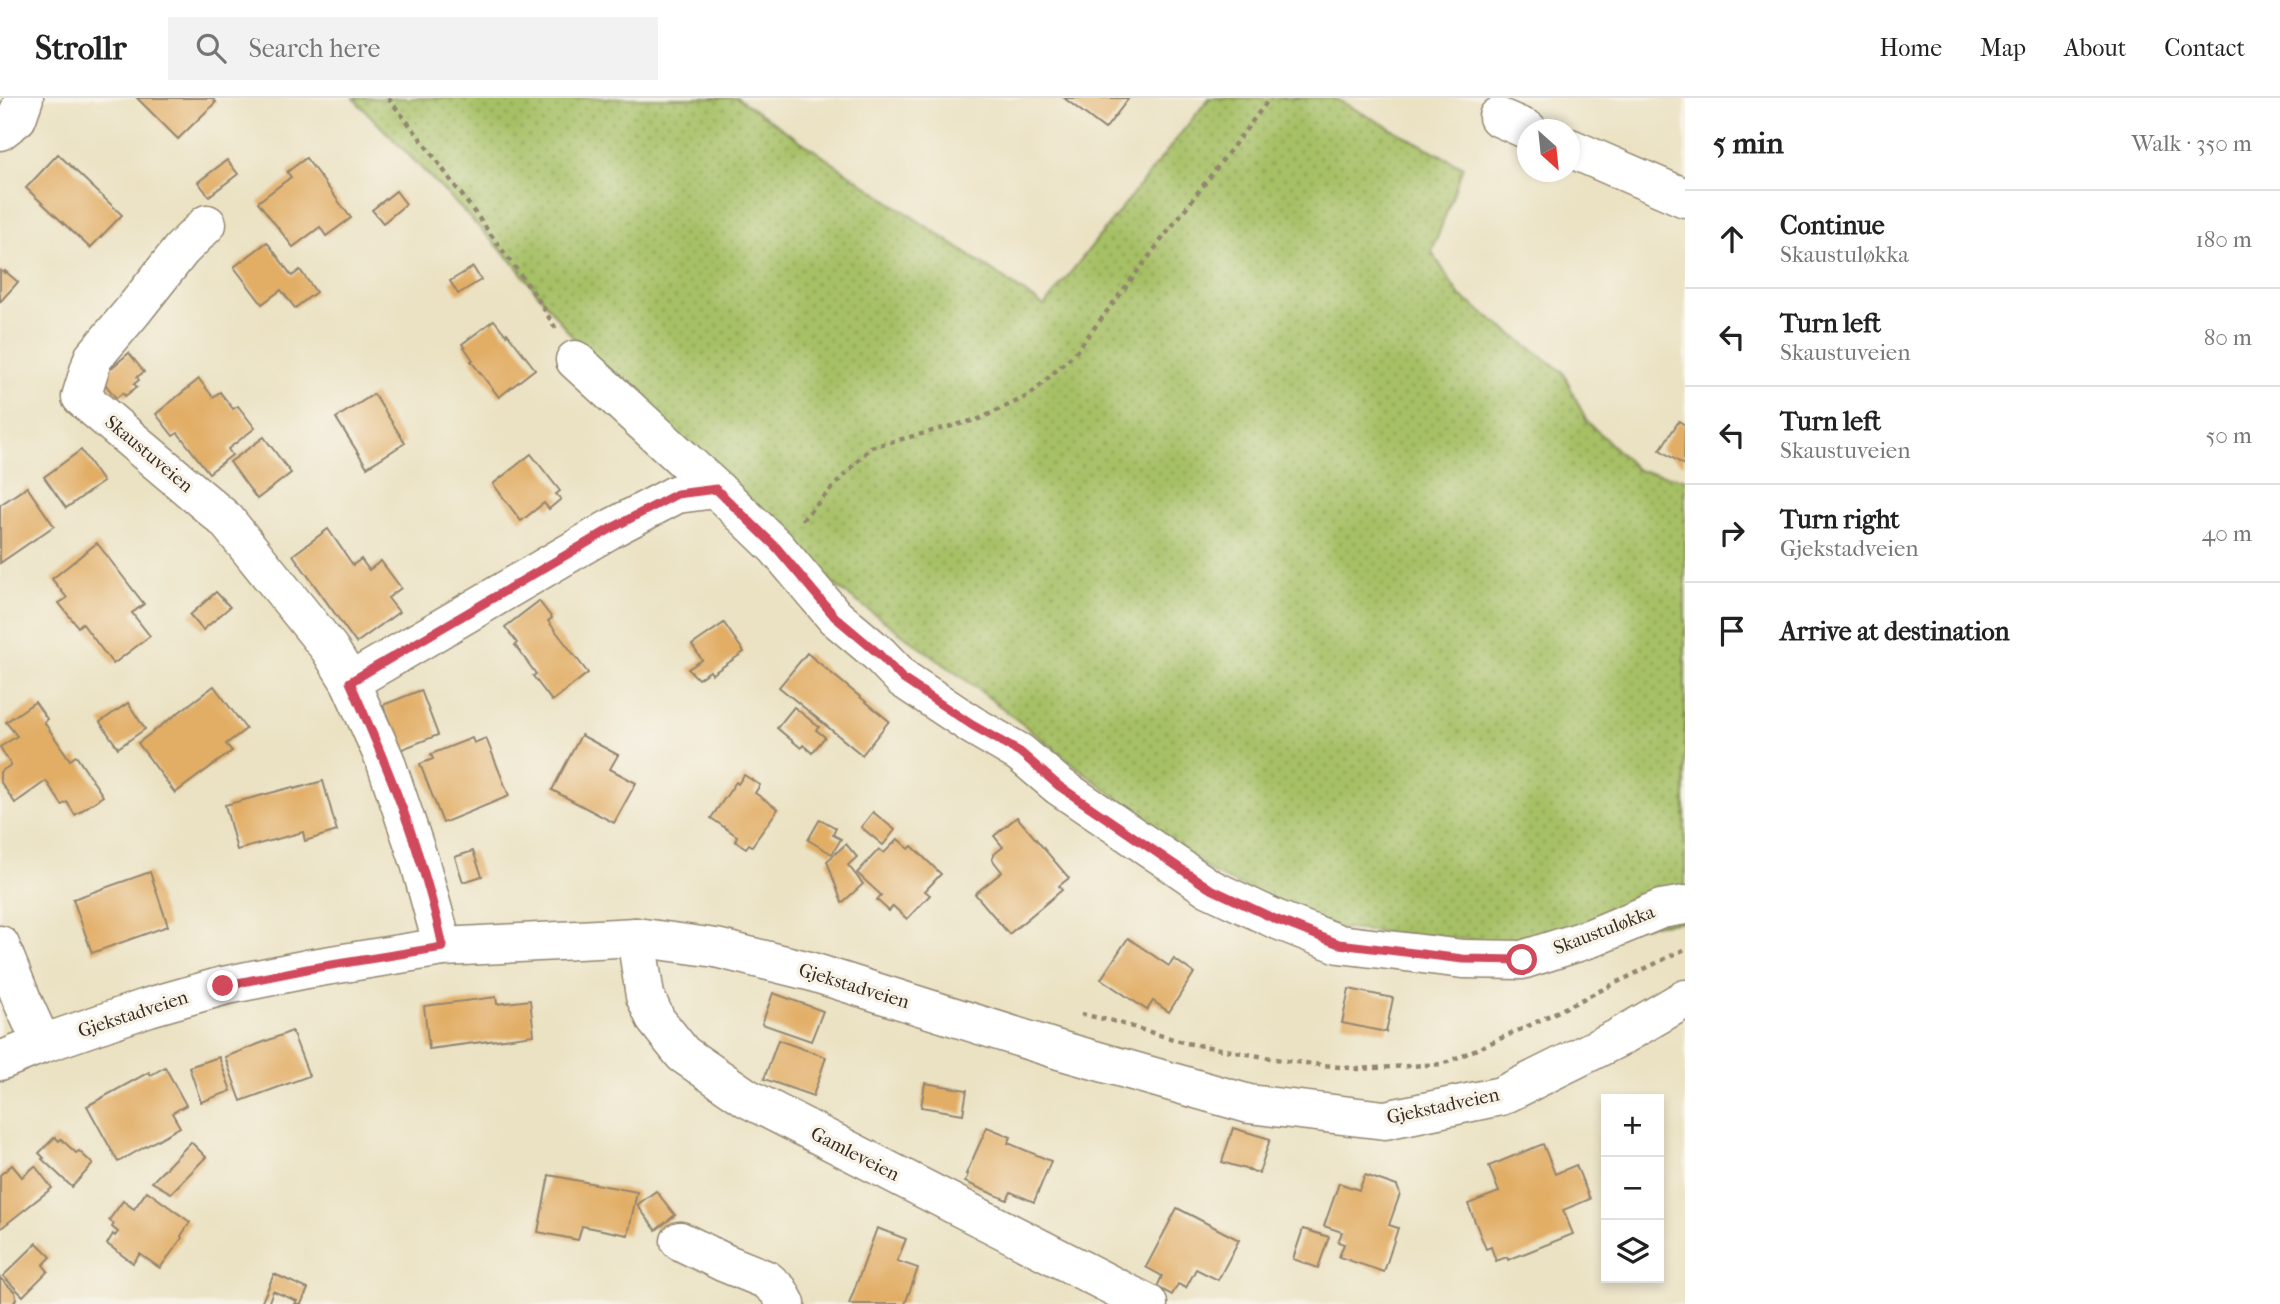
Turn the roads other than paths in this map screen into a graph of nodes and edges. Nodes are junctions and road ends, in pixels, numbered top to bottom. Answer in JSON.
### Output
{"nodes":[{"id":1,"x":24,"y":98,"type":"edge"},
{"id":2,"x":0,"y":131,"type":"edge"},
{"id":3,"x":1580,"y":152,"type":"edge"},
{"id":4,"x":1685,"y":198,"type":"edge"},
{"id":5,"x":207,"y":224,"type":"dead end"},
{"id":6,"x":575,"y":360,"type":"road end"},
{"id":7,"x":716,"y":489,"type":"junction"},
{"id":8,"x":350,"y":682,"type":"junction"},
{"id":9,"x":1685,"y":905,"type":"edge"},
{"id":10,"x":636,"y":937,"type":"junction"},
{"id":11,"x":0,"y":944,"type":"edge"},
{"id":12,"x":443,"y":947,"type":"junction"},
{"id":13,"x":1685,"y":999,"type":"edge"},
{"id":14,"x":42,"y":1044,"type":"junction"},
{"id":15,"x":0,"y":1061,"type":"edge"},
{"id":16,"x":680,"y":1241,"type":"dead end"},
{"id":17,"x":1127,"y":1300,"type":"edge"},
{"id":18,"x":786,"y":1304,"type":"edge"}],
"edges":[{"from":1,"to":2,"type":"street"},
{"from":3,"to":4,"type":"street"},
{"from":5,"to":8,"type":"street","name":"Skaustuveien"},
{"from":6,"to":7,"type":"street","name":"Skaustuløkka"},
{"from":7,"to":8,"type":"street"},
{"from":7,"to":9,"type":"street","name":"Skaustuløkka"},
{"from":8,"to":12,"type":"street","name":"Skaustuveien"},
{"from":10,"to":12,"type":"street","name":"Gjekstadveien"},
{"from":10,"to":13,"type":"street","name":"Gjekstadveien"},
{"from":10,"to":17,"type":"street","name":"Gamleveien"},
{"from":11,"to":14,"type":"street"},
{"from":12,"to":14,"type":"street","name":"Gjekstadveien"},
{"from":14,"to":15,"type":"street","name":"Gjekstadveien"},
{"from":16,"to":18,"type":"street"}]}
